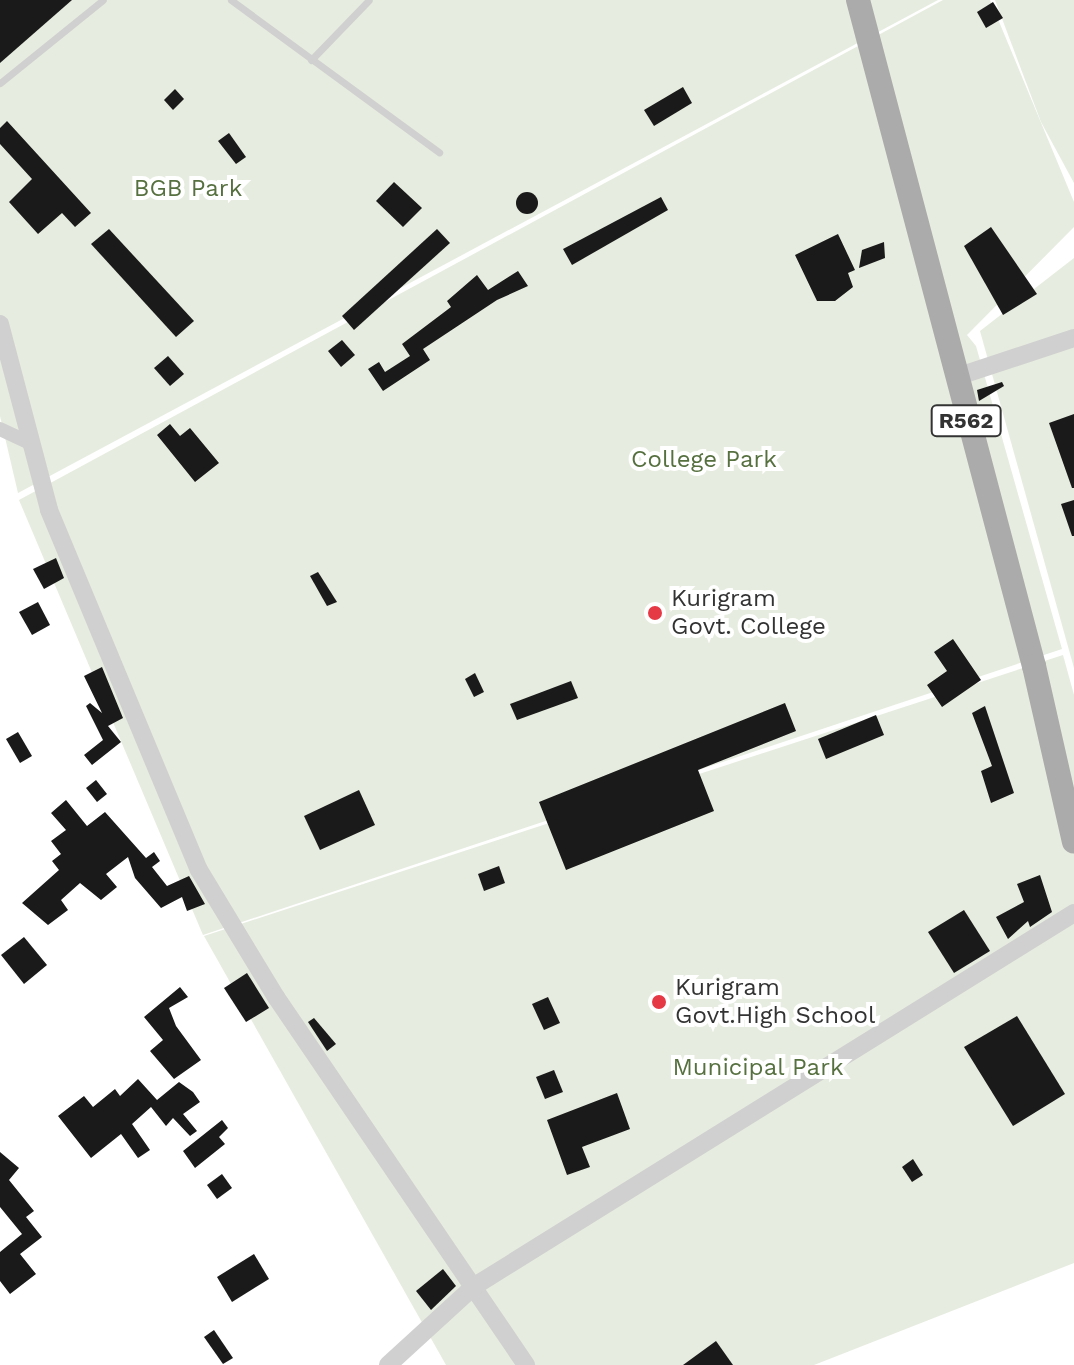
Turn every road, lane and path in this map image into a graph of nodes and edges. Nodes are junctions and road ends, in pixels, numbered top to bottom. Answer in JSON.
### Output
{"nodes":[{"id":1,"x":103,"y":0,"type":"edge"},
{"id":2,"x":231,"y":0,"type":"edge"},
{"id":3,"x":369,"y":0,"type":"edge"},
{"id":4,"x":858,"y":0,"type":"edge"},
{"id":5,"x":311,"y":60,"type":"junction"},
{"id":6,"x":0,"y":83,"type":"edge"},
{"id":7,"x":439,"y":152,"type":"dead end"},
{"id":8,"x":0,"y":324,"type":"edge"},
{"id":9,"x":1074,"y":338,"type":"edge"},
{"id":10,"x":956,"y":377,"type":"junction"},
{"id":11,"x":0,"y":429,"type":"edge"},
{"id":12,"x":32,"y":444,"type":"junction"},
{"id":13,"x":1074,"y":842,"type":"edge"},
{"id":14,"x":1074,"y":913,"type":"edge"},
{"id":15,"x":473,"y":1287,"type":"junction"},
{"id":16,"x":388,"y":1365,"type":"edge"},
{"id":17,"x":526,"y":1365,"type":"edge"}],
"edges":[{"from":1,"to":6,"type":"lane"},
{"from":2,"to":5,"type":"lane"},
{"from":3,"to":5,"type":"lane"},
{"from":4,"to":10,"type":"main road","number":"R562"},
{"from":5,"to":7,"type":"lane"},
{"from":8,"to":12,"type":"street"},
{"from":9,"to":10,"type":"street"},
{"from":10,"to":13,"type":"main road","number":"R562"},
{"from":11,"to":12,"type":"street"},
{"from":12,"to":15,"type":"street"},
{"from":14,"to":15,"type":"street"},
{"from":15,"to":16,"type":"street"},
{"from":15,"to":17,"type":"street"}]}
